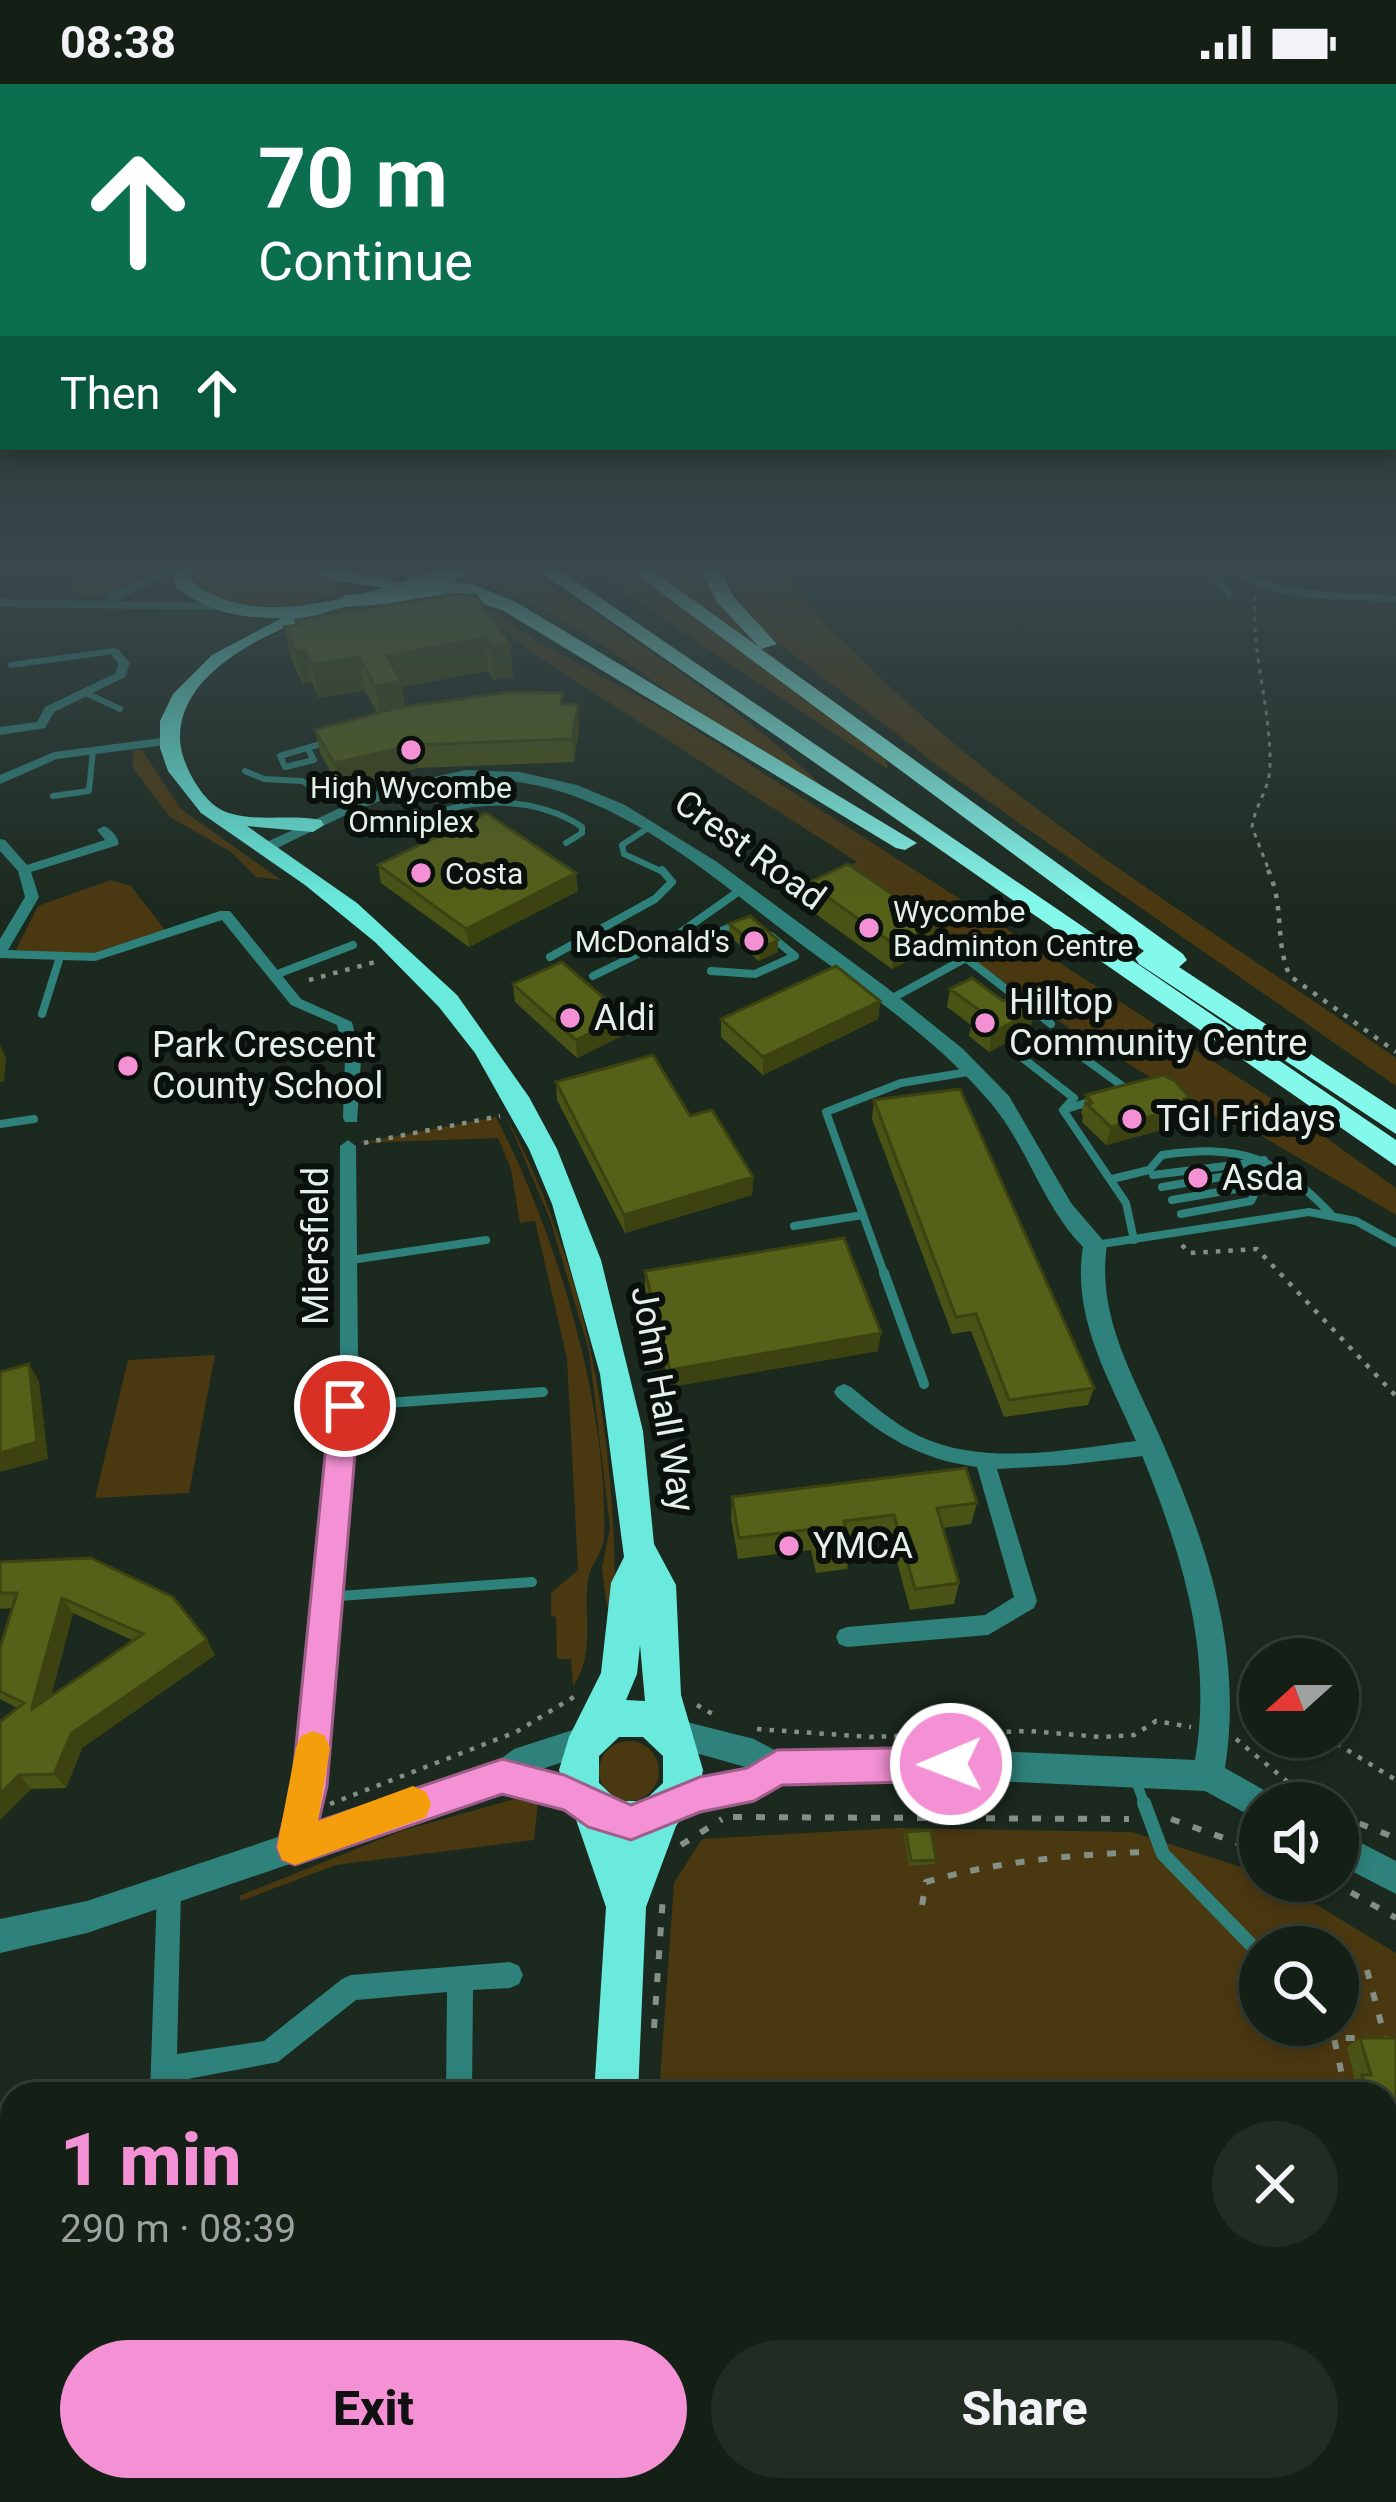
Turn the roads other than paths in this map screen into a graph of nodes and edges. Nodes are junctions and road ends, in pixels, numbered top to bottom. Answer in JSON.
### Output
{"nodes":[{"id":1,"x":115,"y":678,"type":"edge"},
{"id":2,"x":200,"y":678,"type":"edge"},
{"id":3,"x":627,"y":678,"type":"edge"},
{"id":4,"x":703,"y":678,"type":"edge"},
{"id":5,"x":732,"y":678,"type":"edge"},
{"id":6,"x":787,"y":678,"type":"edge"},
{"id":7,"x":807,"y":678,"type":"edge"},
{"id":8,"x":86,"y":693,"type":"junction"},
{"id":9,"x":120,"y":710,"type":"dead end"},
{"id":10,"x":41,"y":724,"type":"junction"},
{"id":11,"x":0,"y":731,"type":"edge"},
{"id":12,"x":335,"y":737,"type":"edge"},
{"id":13,"x":169,"y":741,"type":"junction"},
{"id":14,"x":308,"y":749,"type":"junction"},
{"id":15,"x":93,"y":750,"type":"junction"},
{"id":16,"x":53,"y":756,"type":"junction"},
{"id":17,"x":244,"y":771,"type":"dead end"},
{"id":18,"x":0,"y":780,"type":"edge"},
{"id":19,"x":53,"y":796,"type":"dead end"},
{"id":20,"x":348,"y":808,"type":"junction"},
{"id":21,"x":222,"y":817,"type":"junction"},
{"id":22,"x":425,"y":820,"type":"dead end"},
{"id":23,"x":316,"y":824,"type":"junction"},
{"id":24,"x":651,"y":826,"type":"junction"},
{"id":25,"x":104,"y":830,"type":"dead end"},
{"id":26,"x":0,"y":843,"type":"edge"},
{"id":27,"x":566,"y":843,"type":"dead end"},
{"id":28,"x":265,"y":847,"type":"junction"},
{"id":29,"x":23,"y":870,"type":"junction"},
{"id":30,"x":310,"y":877,"type":"junction"},
{"id":31,"x":742,"y":889,"type":"junction"},
{"id":32,"x":751,"y":918,"type":"edge"},
{"id":33,"x":766,"y":931,"type":"edge"},
{"id":34,"x":353,"y":945,"type":"dead end"},
{"id":35,"x":677,"y":950,"type":"dead end"},
{"id":36,"x":0,"y":952,"type":"edge"},
{"id":37,"x":550,"y":957,"type":"dead end"},
{"id":38,"x":59,"y":960,"type":"junction"},
{"id":39,"x":711,"y":971,"type":"dead end"},
{"id":40,"x":593,"y":976,"type":"dead end"},
{"id":41,"x":278,"y":980,"type":"junction"},
{"id":42,"x":889,"y":1000,"type":"junction"},
{"id":43,"x":42,"y":1014,"type":"dead end"},
{"id":44,"x":1051,"y":1024,"type":"dead end"},
{"id":45,"x":974,"y":1071,"type":"junction"},
{"id":46,"x":1299,"y":1088,"type":"junction"},
{"id":47,"x":1396,"y":1102,"type":"edge"},
{"id":48,"x":1064,"y":1110,"type":"junction"},
{"id":49,"x":351,"y":1118,"type":"dead end"},
{"id":50,"x":34,"y":1119,"type":"dead end"},
{"id":51,"x":1396,"y":1123,"type":"edge"},
{"id":52,"x":0,"y":1124,"type":"edge"},
{"id":53,"x":348,"y":1146,"type":"road end"},
{"id":54,"x":1396,"y":1155,"type":"edge"},
{"id":55,"x":1265,"y":1159,"type":"junction"},
{"id":56,"x":1242,"y":1164,"type":"junction"},
{"id":57,"x":1278,"y":1166,"type":"junction"},
{"id":58,"x":1151,"y":1173,"type":"junction"},
{"id":59,"x":1292,"y":1178,"type":"junction"},
{"id":60,"x":1112,"y":1179,"type":"junction"},
{"id":61,"x":1162,"y":1187,"type":"junction"},
{"id":62,"x":1172,"y":1200,"type":"junction"},
{"id":63,"x":1181,"y":1214,"type":"junction"},
{"id":64,"x":1330,"y":1214,"type":"junction"},
{"id":65,"x":863,"y":1216,"type":"junction"},
{"id":66,"x":794,"y":1226,"type":"dead end"},
{"id":67,"x":1194,"y":1232,"type":"junction"},
{"id":68,"x":486,"y":1240,"type":"dead end"},
{"id":69,"x":1134,"y":1240,"type":"junction"},
{"id":70,"x":1396,"y":1243,"type":"edge"},
{"id":71,"x":1095,"y":1245,"type":"junction"},
{"id":72,"x":351,"y":1260,"type":"junction"},
{"id":73,"x":924,"y":1384,"type":"dead end"},
{"id":74,"x":543,"y":1392,"type":"dead end"},
{"id":75,"x":844,"y":1392,"type":"dead end"},
{"id":76,"x":345,"y":1406,"type":"junction"},
{"id":77,"x":1152,"y":1448,"type":"junction"},
{"id":78,"x":985,"y":1461,"type":"junction"},
{"id":79,"x":641,"y":1557,"type":"junction"},
{"id":80,"x":532,"y":1582,"type":"dead end"},
{"id":81,"x":326,"y":1597,"type":"junction"},
{"id":82,"x":848,"y":1637,"type":"dead end"},
{"id":83,"x":670,"y":1733,"type":"junction"},
{"id":84,"x":590,"y":1738,"type":"junction"},
{"id":85,"x":777,"y":1768,"type":"junction"},
{"id":86,"x":1134,"y":1775,"type":"junction"},
{"id":87,"x":1208,"y":1776,"type":"junction"},
{"id":88,"x":502,"y":1777,"type":"junction"},
{"id":89,"x":1239,"y":1793,"type":"edge"},
{"id":90,"x":588,"y":1802,"type":"junction"},
{"id":91,"x":666,"y":1809,"type":"junction"},
{"id":92,"x":295,"y":1847,"type":"junction"},
{"id":93,"x":1359,"y":1858,"type":"edge"},
{"id":94,"x":1396,"y":1878,"type":"edge"},
{"id":95,"x":169,"y":1890,"type":"junction"},
{"id":96,"x":626,"y":1906,"type":"junction"},
{"id":97,"x":1239,"y":1932,"type":"edge"},
{"id":98,"x":0,"y":1936,"type":"edge"},
{"id":99,"x":510,"y":1975,"type":"dead end"},
{"id":100,"x":460,"y":1978,"type":"junction"},
{"id":101,"x":165,"y":2082,"type":"edge"},
{"id":102,"x":459,"y":2082,"type":"edge"},
{"id":103,"x":617,"y":2082,"type":"edge"}],
"edges":[{"from":1,"to":8,"type":"street"},
{"from":2,"to":13,"type":"highway"},
{"from":3,"to":46,"type":"highway"},
{"from":4,"to":46,"type":"highway"},
{"from":5,"to":51,"type":"highway"},
{"from":6,"to":51,"type":"highway"},
{"from":7,"to":47,"type":"highway"},
{"from":8,"to":9,"type":"lane"},
{"from":8,"to":10,"type":"street"},
{"from":10,"to":11,"type":"street"},
{"from":10,"to":16,"type":"street"},
{"from":12,"to":14,"type":"lane"},
{"from":13,"to":15,"type":"street"},
{"from":13,"to":21,"type":"highway","name":"John Hall Way"},
{"from":14,"to":14,"type":"lane"},
{"from":15,"to":16,"type":"street"},
{"from":15,"to":19,"type":"lane"},
{"from":16,"to":18,"type":"street"},
{"from":17,"to":20,"type":"lane"},
{"from":20,"to":23,"type":"street","name":"Crest Road"},
{"from":20,"to":24,"type":"street","name":"Crest Road"},
{"from":21,"to":23,"type":"highway"},
{"from":21,"to":28,"type":"highway","name":"John Hall Way"},
{"from":22,"to":27,"type":"lane"},
{"from":23,"to":28,"type":"street","name":"Crest Road"},
{"from":23,"to":30,"type":"highway"},
{"from":24,"to":31,"type":"street","name":"Crest Road"},
{"from":24,"to":37,"type":"lane"},
{"from":25,"to":29,"type":"street"},
{"from":26,"to":29,"type":"street"},
{"from":28,"to":30,"type":"highway","name":"John Hall Way"},
{"from":29,"to":36,"type":"street"},
{"from":30,"to":79,"type":"highway","name":"John Hall Way"},
{"from":31,"to":40,"type":"lane"},
{"from":31,"to":42,"type":"street","name":"Crest Road"},
{"from":32,"to":35,"type":"lane"},
{"from":33,"to":39,"type":"lane"},
{"from":34,"to":41,"type":"lane"},
{"from":36,"to":38,"type":"street"},
{"from":38,"to":41,"type":"street"},
{"from":38,"to":43,"type":"lane"},
{"from":41,"to":49,"type":"street"},
{"from":42,"to":44,"type":"lane"},
{"from":42,"to":45,"type":"street","name":"Crest Road"},
{"from":45,"to":65,"type":"lane"},
{"from":45,"to":71,"type":"street","name":"Crest Road"},
{"from":46,"to":54,"type":"highway"},
{"from":48,"to":48,"type":"lane"},
{"from":48,"to":60,"type":"lane"},
{"from":50,"to":52,"type":"lane"},
{"from":53,"to":72,"type":"street","name":"Miersfield"},
{"from":55,"to":56,"type":"lane"},
{"from":55,"to":57,"type":"lane"},
{"from":55,"to":58,"type":"lane"},
{"from":56,"to":58,"type":"lane"},
{"from":56,"to":61,"type":"lane"},
{"from":57,"to":59,"type":"lane"},
{"from":57,"to":62,"type":"lane"},
{"from":58,"to":60,"type":"lane"},
{"from":58,"to":61,"type":"lane"},
{"from":59,"to":63,"type":"lane"},
{"from":59,"to":64,"type":"lane"},
{"from":60,"to":69,"type":"lane"},
{"from":61,"to":62,"type":"lane"},
{"from":62,"to":63,"type":"lane"},
{"from":63,"to":67,"type":"lane"},
{"from":64,"to":67,"type":"lane"},
{"from":64,"to":70,"type":"lane"},
{"from":65,"to":66,"type":"lane"},
{"from":65,"to":73,"type":"lane"},
{"from":67,"to":69,"type":"lane"},
{"from":68,"to":72,"type":"lane"},
{"from":69,"to":71,"type":"lane"},
{"from":71,"to":77,"type":"street"},
{"from":72,"to":76,"type":"street","name":"Miersfield"},
{"from":74,"to":76,"type":"lane"},
{"from":75,"to":78,"type":"street"},
{"from":76,"to":81,"type":"street","name":"Miersfield"},
{"from":77,"to":78,"type":"street"},
{"from":77,"to":87,"type":"street"},
{"from":78,"to":82,"type":"street"},
{"from":79,"to":83,"type":"highway","name":"John Hall Way"},
{"from":79,"to":84,"type":"highway","name":"John Hall Way"},
{"from":80,"to":81,"type":"lane"},
{"from":81,"to":92,"type":"street","name":"Miersfield"},
{"from":83,"to":84,"type":"highway"},
{"from":83,"to":85,"type":"street"},
{"from":83,"to":91,"type":"highway"},
{"from":84,"to":88,"type":"street"},
{"from":84,"to":90,"type":"highway"},
{"from":85,"to":86,"type":"street"},
{"from":85,"to":91,"type":"street"},
{"from":86,"to":87,"type":"street"},
{"from":86,"to":97,"type":"lane"},
{"from":87,"to":89,"type":"street"},
{"from":88,"to":90,"type":"street"},
{"from":88,"to":92,"type":"street"},
{"from":90,"to":91,"type":"highway"},
{"from":90,"to":96,"type":"highway"},
{"from":91,"to":96,"type":"highway"},
{"from":92,"to":95,"type":"street"},
{"from":93,"to":94,"type":"street"},
{"from":95,"to":98,"type":"street"},
{"from":95,"to":101,"type":"street"},
{"from":96,"to":103,"type":"highway"},
{"from":99,"to":100,"type":"street"},
{"from":100,"to":101,"type":"street"},
{"from":100,"to":102,"type":"street"}]}
